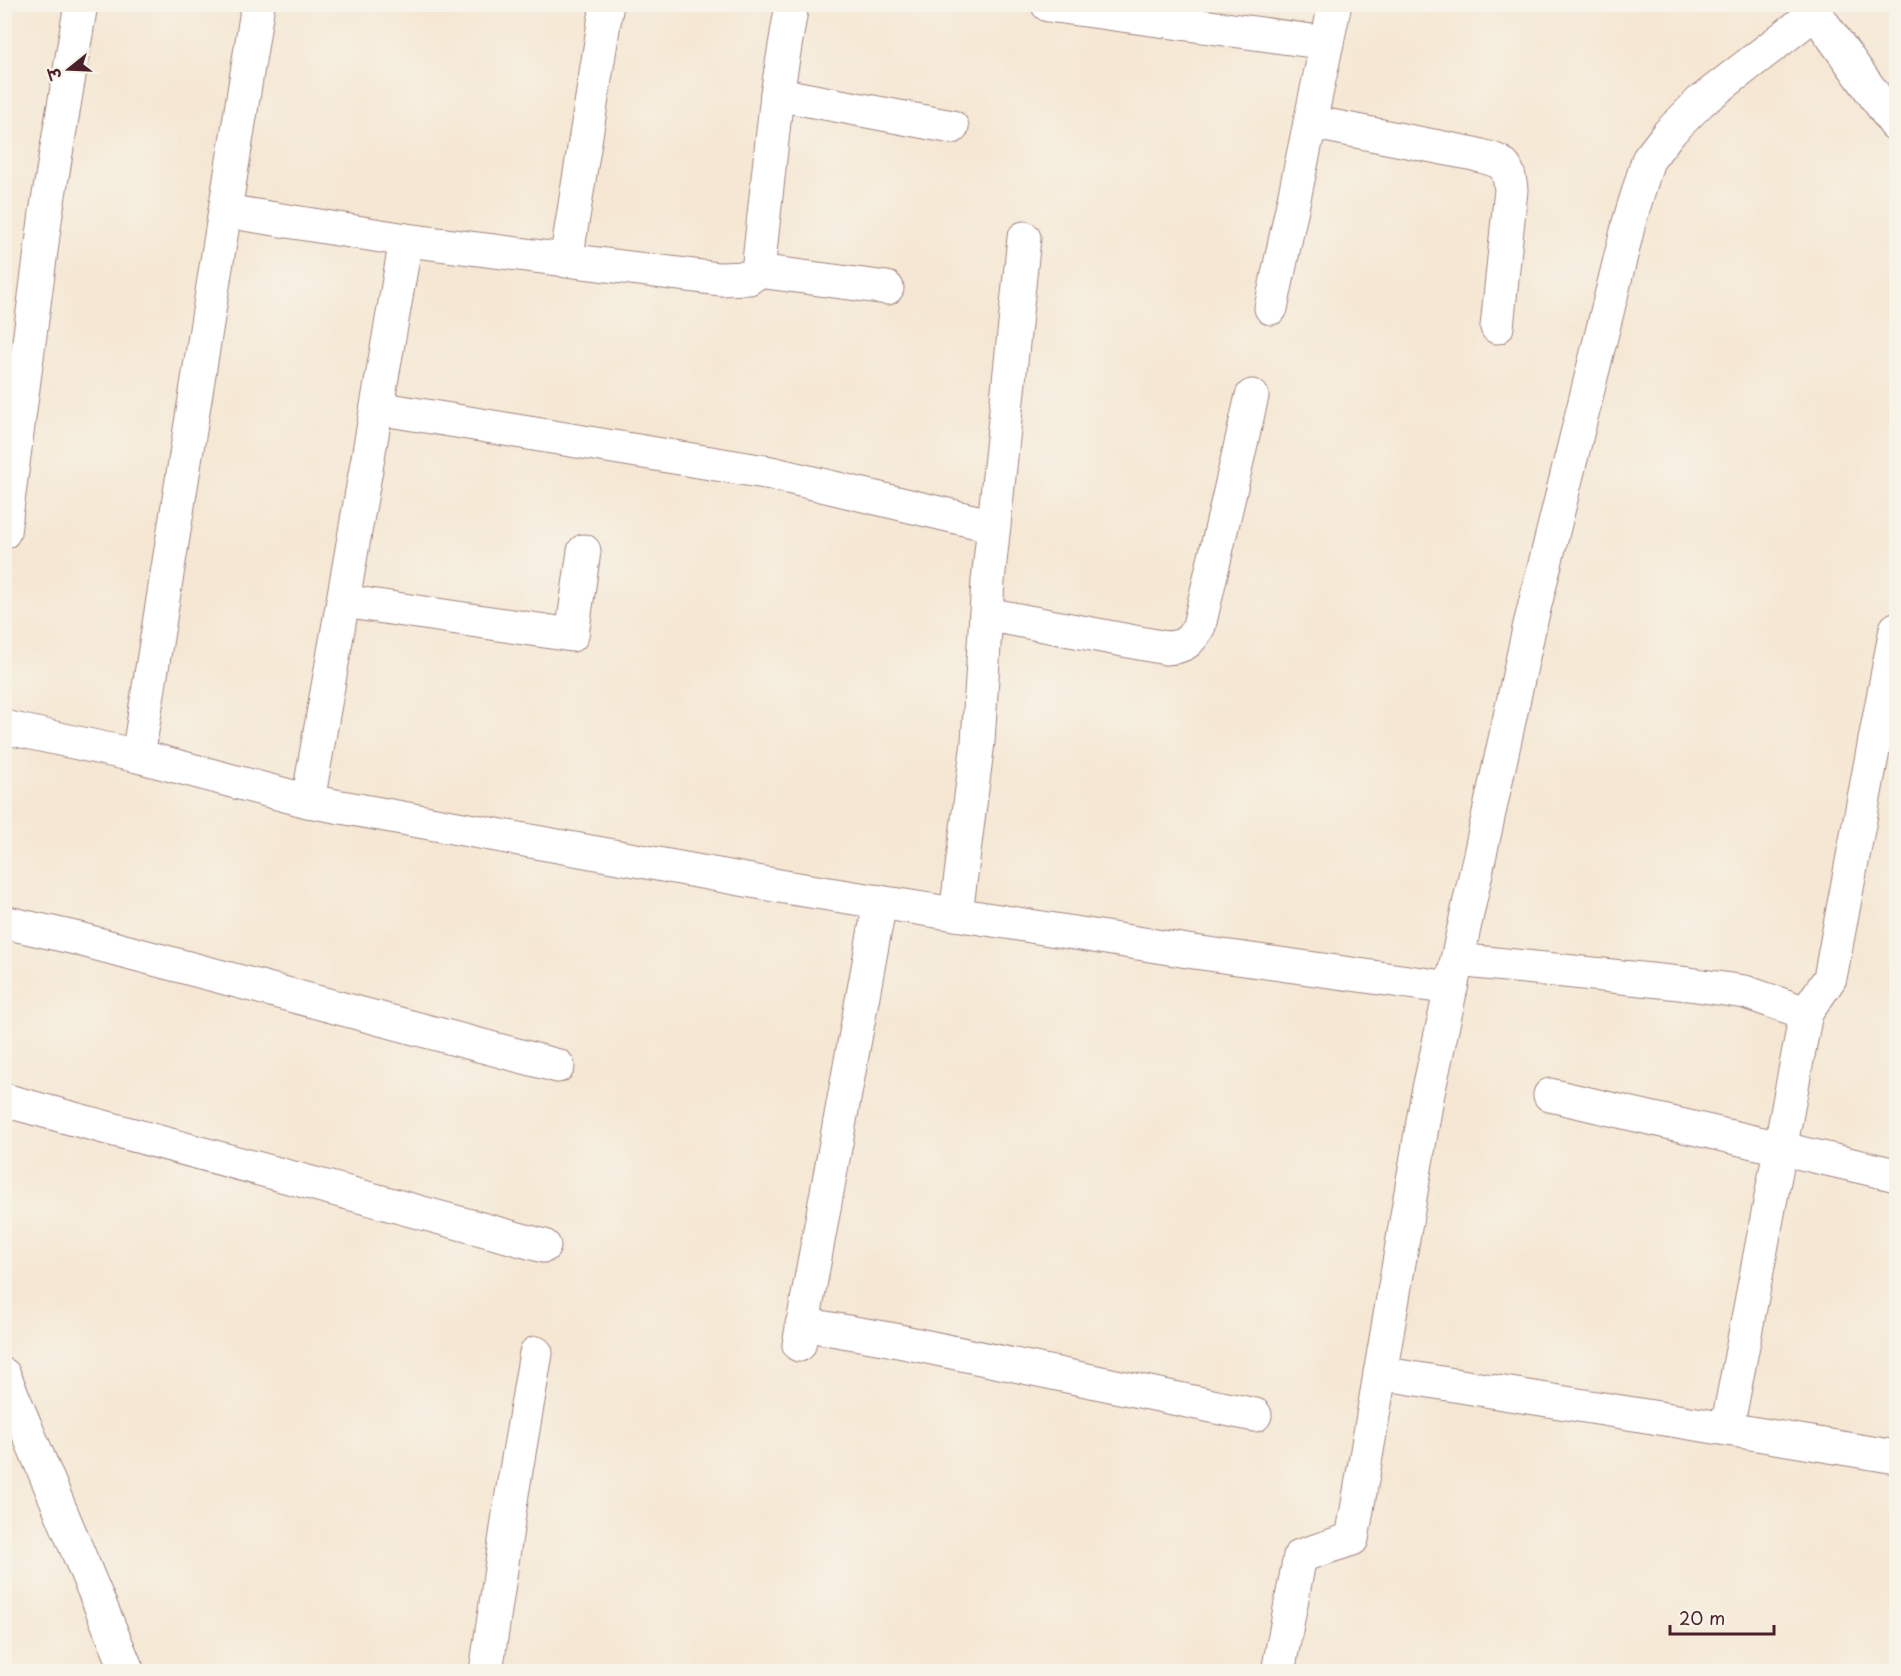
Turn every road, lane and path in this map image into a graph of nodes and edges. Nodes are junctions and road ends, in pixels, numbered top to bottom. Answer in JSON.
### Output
{"nodes":[{"id":1,"x":81,"y":4,"type":"edge"},
{"id":2,"x":258,"y":4,"type":"edge"},
{"id":3,"x":607,"y":4,"type":"edge"},
{"id":4,"x":792,"y":4,"type":"edge"},
{"id":5,"x":1335,"y":4,"type":"edge"},
{"id":6,"x":1048,"y":5,"type":"edge"},
{"id":7,"x":1812,"y":9,"type":"edge"},
{"id":8,"x":1327,"y":43,"type":"junction"},
{"id":9,"x":777,"y":94,"type":"junction"},
{"id":10,"x":1310,"y":122,"type":"junction"},
{"id":11,"x":1895,"y":124,"type":"edge"},
{"id":12,"x":952,"y":127,"type":"dead end"},
{"id":13,"x":225,"y":211,"type":"junction"},
{"id":14,"x":1024,"y":238,"type":"dead end"},
{"id":15,"x":406,"y":240,"type":"junction"},
{"id":16,"x":566,"y":261,"type":"junction"},
{"id":17,"x":758,"y":272,"type":"junction"},
{"id":18,"x":887,"y":288,"type":"dead end"},
{"id":19,"x":1271,"y":308,"type":"dead end"},
{"id":20,"x":1497,"y":327,"type":"dead end"},
{"id":21,"x":1252,"y":396,"type":"dead end"},
{"id":22,"x":376,"y":408,"type":"junction"},
{"id":23,"x":7,"y":488,"type":"edge"},
{"id":24,"x":994,"y":526,"type":"junction"},
{"id":25,"x":4,"y":532,"type":"edge"},
{"id":26,"x":584,"y":552,"type":"dead end"},
{"id":27,"x":343,"y":600,"type":"junction"},
{"id":28,"x":986,"y":614,"type":"junction"},
{"id":29,"x":1896,"y":629,"type":"edge"},
{"id":30,"x":4,"y":727,"type":"edge"},
{"id":31,"x":138,"y":756,"type":"junction"},
{"id":32,"x":308,"y":801,"type":"junction"},
{"id":33,"x":880,"y":902,"type":"junction"},
{"id":34,"x":956,"y":914,"type":"junction"},
{"id":35,"x":4,"y":921,"type":"edge"},
{"id":36,"x":1454,"y":974,"type":"junction"},
{"id":37,"x":1806,"y":1013,"type":"junction"},
{"id":38,"x":558,"y":1066,"type":"dead end"},
{"id":39,"x":1550,"y":1095,"type":"dead end"},
{"id":40,"x":4,"y":1100,"type":"edge"},
{"id":41,"x":1781,"y":1147,"type":"junction"},
{"id":42,"x":1896,"y":1175,"type":"edge"},
{"id":43,"x":544,"y":1246,"type":"dead end"},
{"id":44,"x":536,"y":1353,"type":"dead end"},
{"id":45,"x":1380,"y":1373,"type":"junction"},
{"id":46,"x":4,"y":1375,"type":"edge"},
{"id":47,"x":1254,"y":1414,"type":"dead end"},
{"id":48,"x":1727,"y":1430,"type":"junction"},
{"id":49,"x":1896,"y":1457,"type":"edge"},
{"id":50,"x":128,"y":1671,"type":"edge"},
{"id":51,"x":486,"y":1671,"type":"edge"},
{"id":52,"x":1278,"y":1671,"type":"edge"}],
"edges":[{"from":1,"to":23,"type":"street"},
{"from":2,"to":13,"type":"street"},
{"from":3,"to":16,"type":"street"},
{"from":4,"to":9,"type":"street"},
{"from":5,"to":8,"type":"street"},
{"from":6,"to":8,"type":"street"},
{"from":7,"to":11,"type":"street"},
{"from":7,"to":36,"type":"street"},
{"from":8,"to":10,"type":"street"},
{"from":9,"to":12,"type":"street"},
{"from":9,"to":17,"type":"street"},
{"from":10,"to":19,"type":"street"},
{"from":10,"to":20,"type":"street"},
{"from":13,"to":15,"type":"street"},
{"from":13,"to":31,"type":"street"},
{"from":14,"to":24,"type":"street"},
{"from":15,"to":16,"type":"street"},
{"from":15,"to":22,"type":"street"},
{"from":16,"to":17,"type":"street"},
{"from":17,"to":18,"type":"street"},
{"from":21,"to":28,"type":"street"},
{"from":22,"to":24,"type":"street"},
{"from":22,"to":27,"type":"street"},
{"from":23,"to":25,"type":"street"},
{"from":24,"to":28,"type":"street"},
{"from":26,"to":27,"type":"street"},
{"from":27,"to":32,"type":"street"},
{"from":28,"to":34,"type":"street"},
{"from":29,"to":37,"type":"street"},
{"from":30,"to":31,"type":"street"},
{"from":31,"to":32,"type":"street"},
{"from":32,"to":33,"type":"street"},
{"from":33,"to":34,"type":"street"},
{"from":33,"to":47,"type":"street"},
{"from":34,"to":36,"type":"street"},
{"from":35,"to":38,"type":"street"},
{"from":36,"to":37,"type":"street"},
{"from":36,"to":45,"type":"street"},
{"from":37,"to":41,"type":"street"},
{"from":39,"to":41,"type":"street"},
{"from":40,"to":43,"type":"street"},
{"from":41,"to":42,"type":"street"},
{"from":41,"to":48,"type":"street"},
{"from":44,"to":51,"type":"street"},
{"from":45,"to":48,"type":"street"},
{"from":45,"to":52,"type":"street"},
{"from":46,"to":50,"type":"street"},
{"from":48,"to":49,"type":"street"}]}
